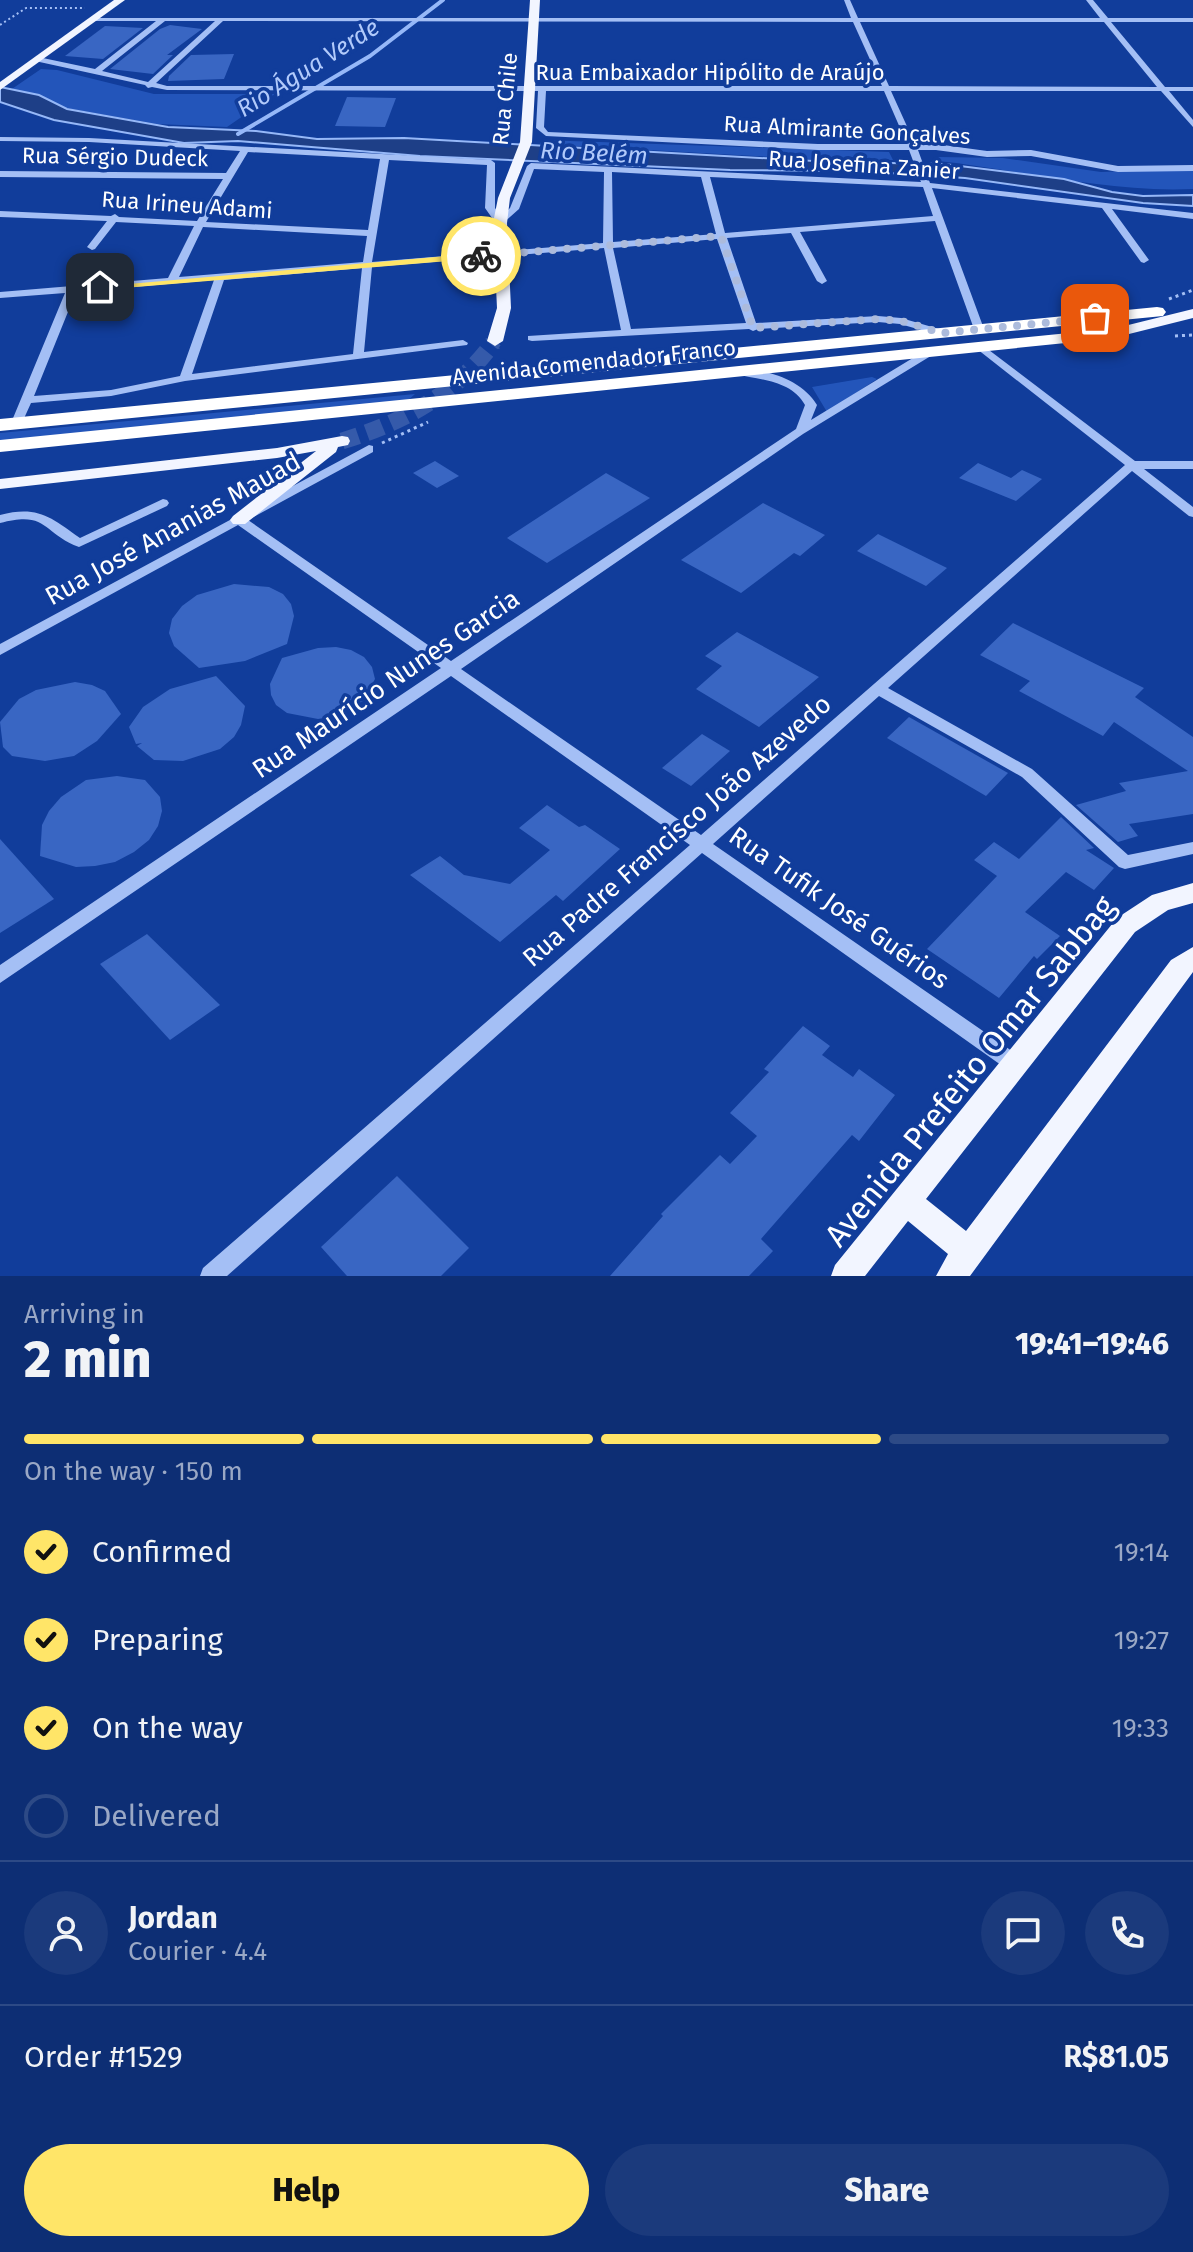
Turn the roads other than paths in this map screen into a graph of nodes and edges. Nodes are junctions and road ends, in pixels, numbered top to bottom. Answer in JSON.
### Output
{"nodes":[{"id":1,"x":120,"y":0,"type":"edge"},
{"id":2,"x":535,"y":0,"type":"edge"},
{"id":3,"x":847,"y":0,"type":"edge"},
{"id":4,"x":1089,"y":0,"type":"edge"},
{"id":5,"x":94,"y":19,"type":"junction"},
{"id":6,"x":163,"y":19,"type":"junction"},
{"id":7,"x":221,"y":19,"type":"junction"},
{"id":8,"x":534,"y":19,"type":"junction"},
{"id":9,"x":856,"y":19,"type":"junction"},
{"id":10,"x":1106,"y":20,"type":"junction"},
{"id":11,"x":1193,"y":20,"type":"edge"},
{"id":12,"x":38,"y":59,"type":"junction"},
{"id":13,"x":96,"y":72,"type":"junction"},
{"id":14,"x":3,"y":85,"type":"edge"},
{"id":15,"x":148,"y":86,"type":"junction"},
{"id":16,"x":1163,"y":89,"type":"junction"},
{"id":17,"x":1193,"y":89,"type":"edge"},
{"id":18,"x":536,"y":90,"type":"junction"},
{"id":19,"x":887,"y":90,"type":"junction"},
{"id":20,"x":1193,"y":125,"type":"edge"},
{"id":21,"x":0,"y":139,"type":"edge"},
{"id":22,"x":245,"y":149,"type":"junction"},
{"id":23,"x":914,"y":149,"type":"junction"},
{"id":24,"x":385,"y":157,"type":"junction"},
{"id":25,"x":1193,"y":168,"type":"edge"},
{"id":26,"x":608,"y":169,"type":"junction"},
{"id":27,"x":0,"y":174,"type":"edge"},
{"id":28,"x":705,"y":174,"type":"junction"},
{"id":29,"x":229,"y":176,"type":"junction"},
{"id":30,"x":928,"y":183,"type":"junction"},
{"id":31,"x":1105,"y":206,"type":"junction"},
{"id":32,"x":0,"y":214,"type":"edge"},
{"id":33,"x":1193,"y":216,"type":"edge"},
{"id":34,"x":115,"y":217,"type":"junction"},
{"id":35,"x":940,"y":218,"type":"junction"},
{"id":36,"x":500,"y":223,"type":"junction"},
{"id":37,"x":199,"y":226,"type":"junction"},
{"id":38,"x":794,"y":230,"type":"junction"},
{"id":39,"x":372,"y":233,"type":"junction"},
{"id":40,"x":721,"y":236,"type":"junction"},
{"id":41,"x":608,"y":245,"type":"junction"},
{"id":42,"x":92,"y":247,"type":"dead end"},
{"id":43,"x":502,"y":254,"type":"junction"},
{"id":44,"x":1144,"y":260,"type":"dead end"},
{"id":45,"x":367,"y":265,"type":"junction"},
{"id":46,"x":220,"y":277,"type":"junction"},
{"id":47,"x":172,"y":281,"type":"junction"},
{"id":48,"x":822,"y":281,"type":"dead end"},
{"id":49,"x":72,"y":289,"type":"junction"},
{"id":50,"x":0,"y":295,"type":"edge"},
{"id":51,"x":1193,"y":299,"type":"edge"},
{"id":52,"x":1193,"y":310,"type":"edge"},
{"id":53,"x":1157,"y":312,"type":"junction"},
{"id":54,"x":1193,"y":326,"type":"edge"},
{"id":55,"x":753,"y":328,"type":"junction"},
{"id":56,"x":626,"y":331,"type":"junction"},
{"id":57,"x":942,"y":333,"type":"junction"},
{"id":58,"x":1109,"y":334,"type":"junction"},
{"id":59,"x":532,"y":338,"type":"dead end"},
{"id":60,"x":980,"y":338,"type":"junction"},
{"id":61,"x":495,"y":341,"type":"tunnel mouth"},
{"id":62,"x":463,"y":343,"type":"dead end"},
{"id":63,"x":930,"y":352,"type":"junction"},
{"id":64,"x":358,"y":354,"type":"junction"},
{"id":65,"x":739,"y":372,"type":"junction"},
{"id":66,"x":185,"y":378,"type":"junction"},
{"id":67,"x":27,"y":400,"type":"junction"},
{"id":68,"x":85,"y":406,"type":"junction"},
{"id":69,"x":9,"y":424,"type":"edge"},
{"id":70,"x":799,"y":432,"type":"junction"},
{"id":71,"x":0,"y":446,"type":"edge"},
{"id":72,"x":369,"y":449,"type":"road end"},
{"id":73,"x":235,"y":458,"type":"junction"},
{"id":74,"x":1132,"y":465,"type":"junction"},
{"id":75,"x":1193,"y":465,"type":"edge"},
{"id":76,"x":0,"y":484,"type":"edge"},
{"id":77,"x":163,"y":503,"type":"dead end"},
{"id":78,"x":1193,"y":513,"type":"edge"},
{"id":79,"x":0,"y":519,"type":"edge"},
{"id":80,"x":239,"y":520,"type":"junction"},
{"id":81,"x":0,"y":650,"type":"edge"},
{"id":82,"x":451,"y":669,"type":"junction"},
{"id":83,"x":878,"y":689,"type":"junction"},
{"id":84,"x":702,"y":844,"type":"junction"},
{"id":85,"x":1193,"y":848,"type":"edge"},
{"id":86,"x":1193,"y":893,"type":"edge"},
{"id":87,"x":1193,"y":958,"type":"edge"},
{"id":88,"x":0,"y":975,"type":"edge"},
{"id":89,"x":1015,"y":1064,"type":"junction"},
{"id":90,"x":906,"y":1201,"type":"junction"},
{"id":91,"x":969,"y":1252,"type":"junction"},
{"id":92,"x":211,"y":1276,"type":"edge"},
{"id":93,"x":846,"y":1276,"type":"edge"},
{"id":94,"x":951,"y":1276,"type":"edge"}],
"edges":[{"from":1,"to":5,"type":"main road"},
{"from":2,"to":8,"type":"main road","name":"Rua Chile"},
{"from":3,"to":9,"type":"street"},
{"from":4,"to":10,"type":"street"},
{"from":5,"to":6,"type":"street"},
{"from":5,"to":12,"type":"main road"},
{"from":6,"to":7,"type":"street"},
{"from":6,"to":13,"type":"street"},
{"from":7,"to":8,"type":"street"},
{"from":7,"to":15,"type":"street"},
{"from":8,"to":9,"type":"street"},
{"from":8,"to":18,"type":"main road","name":"Rua Chile"},
{"from":9,"to":10,"type":"street"},
{"from":9,"to":19,"type":"street"},
{"from":10,"to":11,"type":"street"},
{"from":10,"to":16,"type":"street"},
{"from":12,"to":13,"type":"street","name":"Rua Embaixador Hipólito de Araújo"},
{"from":12,"to":14,"type":"main road"},
{"from":13,"to":15,"type":"street","name":"Rua Embaixador Hipólito de Araújo"},
{"from":15,"to":18,"type":"street","name":"Rua Embaixador Hipólito de Araújo"},
{"from":16,"to":17,"type":"street","name":"Rua Embaixador Hipólito de Araújo"},
{"from":16,"to":19,"type":"street","name":"Rua Embaixador Hipólito de Araújo"},
{"from":16,"to":20,"type":"street"},
{"from":18,"to":19,"type":"street","name":"Rua Embaixador Hipólito de Araújo"},
{"from":18,"to":23,"type":"street","name":"Rua Almirante Gonçalves"},
{"from":18,"to":36,"type":"main road","name":"Rua Chile"},
{"from":19,"to":23,"type":"street"},
{"from":21,"to":22,"type":"street"},
{"from":22,"to":24,"type":"street"},
{"from":22,"to":29,"type":"street"},
{"from":23,"to":25,"type":"street","name":"Rua Almirante Gonçalves"},
{"from":23,"to":30,"type":"street"},
{"from":24,"to":36,"type":"street"},
{"from":24,"to":39,"type":"street"},
{"from":26,"to":28,"type":"street","name":"Rua Josefina Zanier"},
{"from":26,"to":36,"type":"street","name":"Rua Josefina Zanier"},
{"from":26,"to":41,"type":"street"},
{"from":27,"to":29,"type":"street","name":"Rua Sérgio Dudeck"},
{"from":28,"to":30,"type":"street","name":"Rua Josefina Zanier"},
{"from":28,"to":40,"type":"street"},
{"from":29,"to":37,"type":"street"},
{"from":30,"to":31,"type":"street","name":"Rua Josefina Zanier"},
{"from":30,"to":35,"type":"street"},
{"from":31,"to":33,"type":"street","name":"Rua Josefina Zanier"},
{"from":31,"to":44,"type":"street"},
{"from":32,"to":34,"type":"street","name":"Rua Irineu Adami"},
{"from":34,"to":37,"type":"street","name":"Rua Irineu Adami"},
{"from":34,"to":42,"type":"street"},
{"from":35,"to":38,"type":"street"},
{"from":35,"to":60,"type":"street"},
{"from":36,"to":43,"type":"main road","name":"Rua Chile"},
{"from":37,"to":39,"type":"street","name":"Rua Irineu Adami"},
{"from":37,"to":47,"type":"street"},
{"from":38,"to":40,"type":"street"},
{"from":38,"to":48,"type":"street"},
{"from":39,"to":45,"type":"street"},
{"from":40,"to":41,"type":"street"},
{"from":40,"to":55,"type":"street"},
{"from":41,"to":43,"type":"street"},
{"from":41,"to":56,"type":"street"},
{"from":43,"to":45,"type":"street"},
{"from":43,"to":61,"type":"main road","name":"Rua Chile"},
{"from":45,"to":46,"type":"street"},
{"from":45,"to":64,"type":"street"},
{"from":46,"to":47,"type":"street"},
{"from":46,"to":66,"type":"street"},
{"from":47,"to":49,"type":"street"},
{"from":49,"to":50,"type":"street"},
{"from":49,"to":67,"type":"street"},
{"from":51,"to":53,"type":"main road"},
{"from":52,"to":53,"type":"main road","name":"Avenida Comendador Franco"},
{"from":52,"to":58,"type":"main road"},
{"from":53,"to":60,"type":"highway","name":"Avenida Comendador Franco"},
{"from":54,"to":58,"type":"main road","name":"Avenida Comendador Franco"},
{"from":55,"to":56,"type":"street","name":"Avenida Comendador Franco"},
{"from":55,"to":57,"type":"street","name":"Avenida Comendador Franco"},
{"from":56,"to":59,"type":"street","name":"Avenida Comendador Franco"},
{"from":57,"to":60,"type":"highway","name":"Avenida Comendador Franco"},
{"from":57,"to":68,"type":"highway","name":"Avenida Comendador Franco"},
{"from":58,"to":60,"type":"highway","name":"Avenida Comendador Franco"},
{"from":60,"to":63,"type":"highway","name":"Avenida Comendador Franco"},
{"from":60,"to":74,"type":"street"},
{"from":62,"to":64,"type":"street","name":"Avenida Comendador Franco"},
{"from":63,"to":65,"type":"highway","name":"Avenida Comendador Franco"},
{"from":63,"to":70,"type":"street","name":"Rua Maurício Nunes Garcia"},
{"from":64,"to":66,"type":"street","name":"Avenida Comendador Franco"},
{"from":65,"to":70,"type":"street"},
{"from":65,"to":71,"type":"highway","name":"Avenida Comendador Franco"},
{"from":66,"to":68,"type":"street","name":"Avenida Comendador Franco"},
{"from":67,"to":68,"type":"street","name":"Avenida Comendador Franco"},
{"from":67,"to":69,"type":"street"},
{"from":68,"to":69,"type":"highway","name":"Avenida Comendador Franco"},
{"from":70,"to":82,"type":"street","name":"Rua Maurício Nunes Garcia"},
{"from":72,"to":80,"type":"street","name":"Rua José Ananias Mauad"},
{"from":73,"to":76,"type":"main road"},
{"from":73,"to":80,"type":"main road"},
{"from":73,"to":80,"type":"main road"},
{"from":74,"to":75,"type":"street"},
{"from":74,"to":78,"type":"street"},
{"from":74,"to":83,"type":"street","name":"Rua Padre Francisco João Azevedo"},
{"from":77,"to":79,"type":"street"},
{"from":80,"to":81,"type":"street","name":"Rua José Ananias Mauad"},
{"from":80,"to":82,"type":"street","name":"Rua Tufik José Guérios"},
{"from":82,"to":84,"type":"street","name":"Rua Tufik José Guérios"},
{"from":82,"to":88,"type":"street","name":"Rua Maurício Nunes Garcia"},
{"from":83,"to":84,"type":"street","name":"Rua Padre Francisco João Azevedo"},
{"from":83,"to":85,"type":"street"},
{"from":84,"to":89,"type":"street","name":"Rua Tufik José Guérios"},
{"from":84,"to":92,"type":"street","name":"Rua Padre Francisco João Azevedo"},
{"from":86,"to":89,"type":"main road","name":"Avenida Prefeito Omar Sabbag"},
{"from":87,"to":91,"type":"main road"},
{"from":89,"to":90,"type":"main road","name":"Avenida Prefeito Omar Sabbag"},
{"from":90,"to":91,"type":"main road"},
{"from":90,"to":93,"type":"main road","name":"Avenida Prefeito Omar Sabbag"},
{"from":91,"to":94,"type":"main road"}]}
